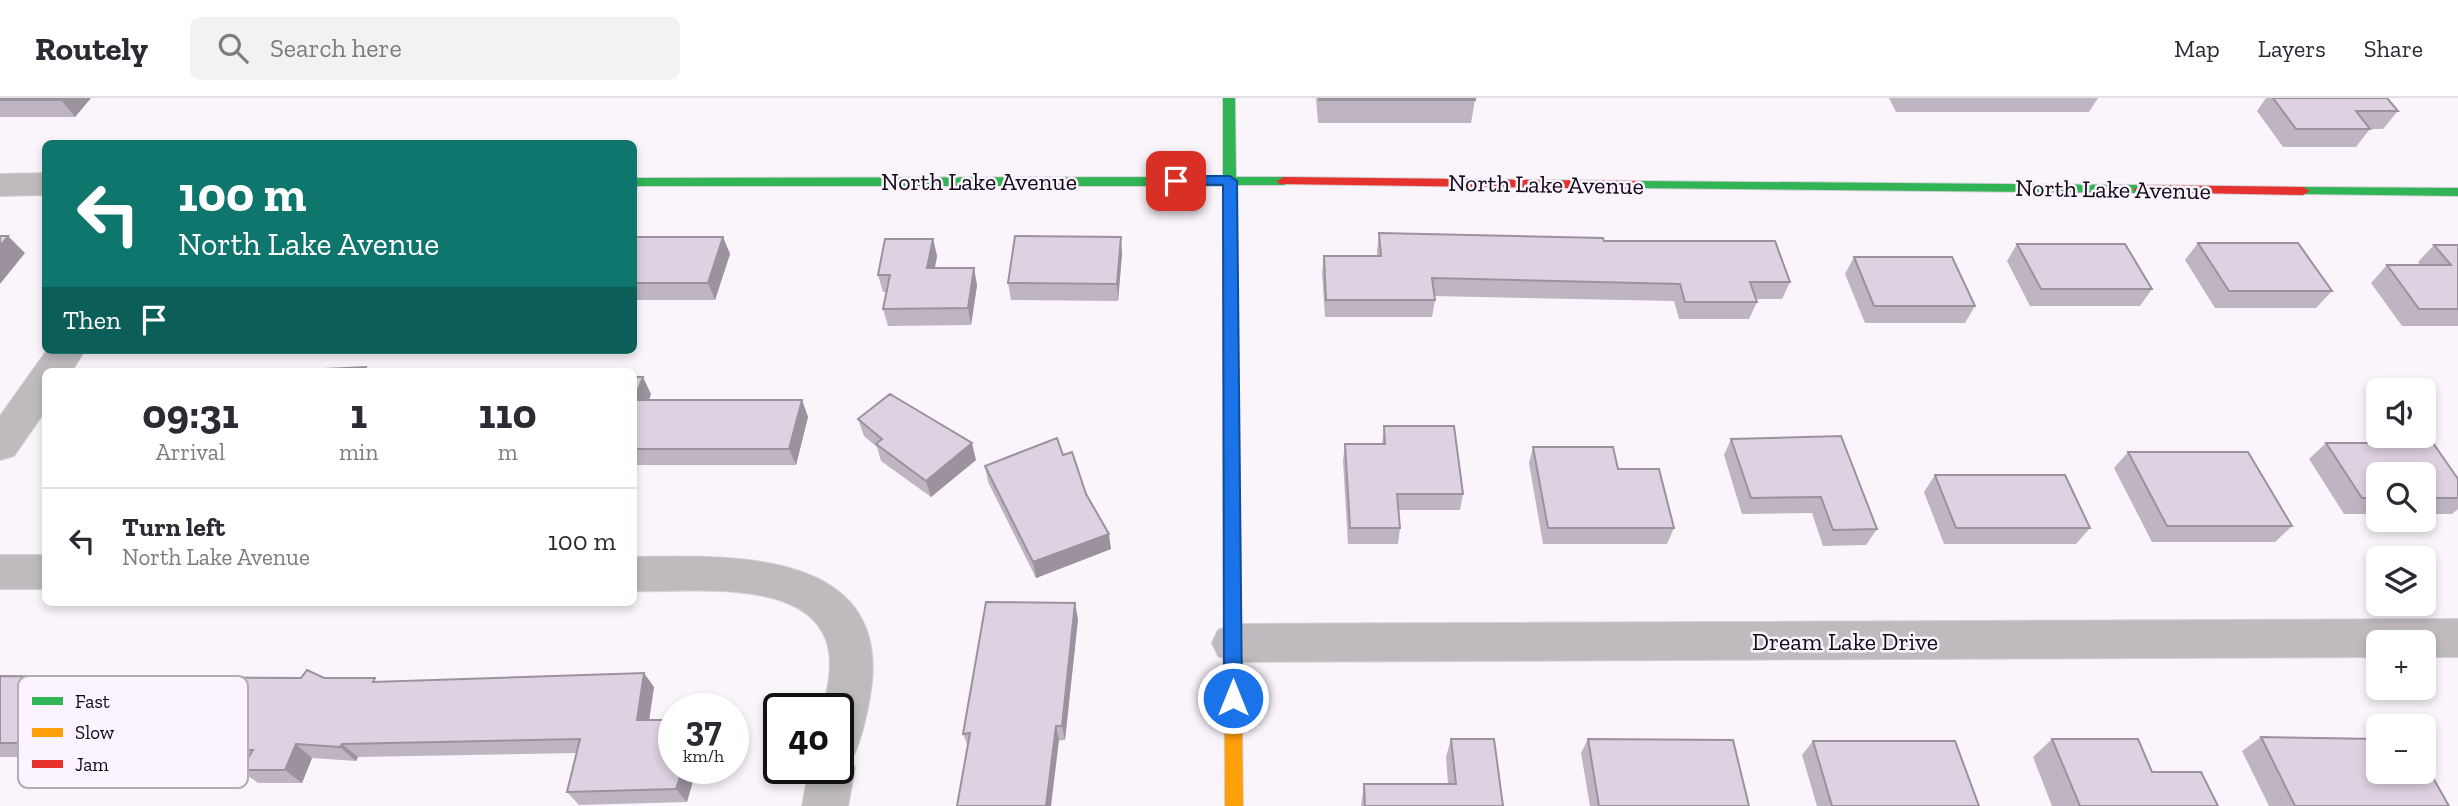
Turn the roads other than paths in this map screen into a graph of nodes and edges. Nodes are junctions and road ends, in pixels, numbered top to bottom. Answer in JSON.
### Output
{"nodes":[{"id":1,"x":1229,"y":98,"type":"edge"},
{"id":2,"x":1230,"y":181,"type":"junction"},
{"id":3,"x":637,"y":183,"type":"edge"},
{"id":4,"x":42,"y":184,"type":"edge"},
{"id":5,"x":0,"y":185,"type":"edge"},
{"id":6,"x":2458,"y":192,"type":"edge"},
{"id":7,"x":42,"y":387,"type":"edge"},
{"id":8,"x":0,"y":445,"type":"edge"},
{"id":9,"x":0,"y":572,"type":"edge"},
{"id":10,"x":42,"y":572,"type":"edge"},
{"id":11,"x":637,"y":574,"type":"edge"},
{"id":12,"x":2458,"y":638,"type":"edge"},
{"id":13,"x":1233,"y":643,"type":"junction"},
{"id":14,"x":848,"y":693,"type":"edge"},
{"id":15,"x":829,"y":784,"type":"edge"},
{"id":16,"x":825,"y":806,"type":"edge"},
{"id":17,"x":1234,"y":806,"type":"edge"}],
"edges":[{"from":1,"to":2,"type":"street"},
{"from":2,"to":3,"type":"street","name":"North Lake Avenue"},
{"from":2,"to":6,"type":"street","name":"North Lake Avenue"},
{"from":2,"to":13,"type":"street"},
{"from":4,"to":5,"type":"street"},
{"from":7,"to":8,"type":"street"},
{"from":9,"to":10,"type":"street"},
{"from":11,"to":14,"type":"street"},
{"from":12,"to":13,"type":"street","name":"Dream Lake Drive"},
{"from":13,"to":17,"type":"street"},
{"from":15,"to":16,"type":"street"}]}
